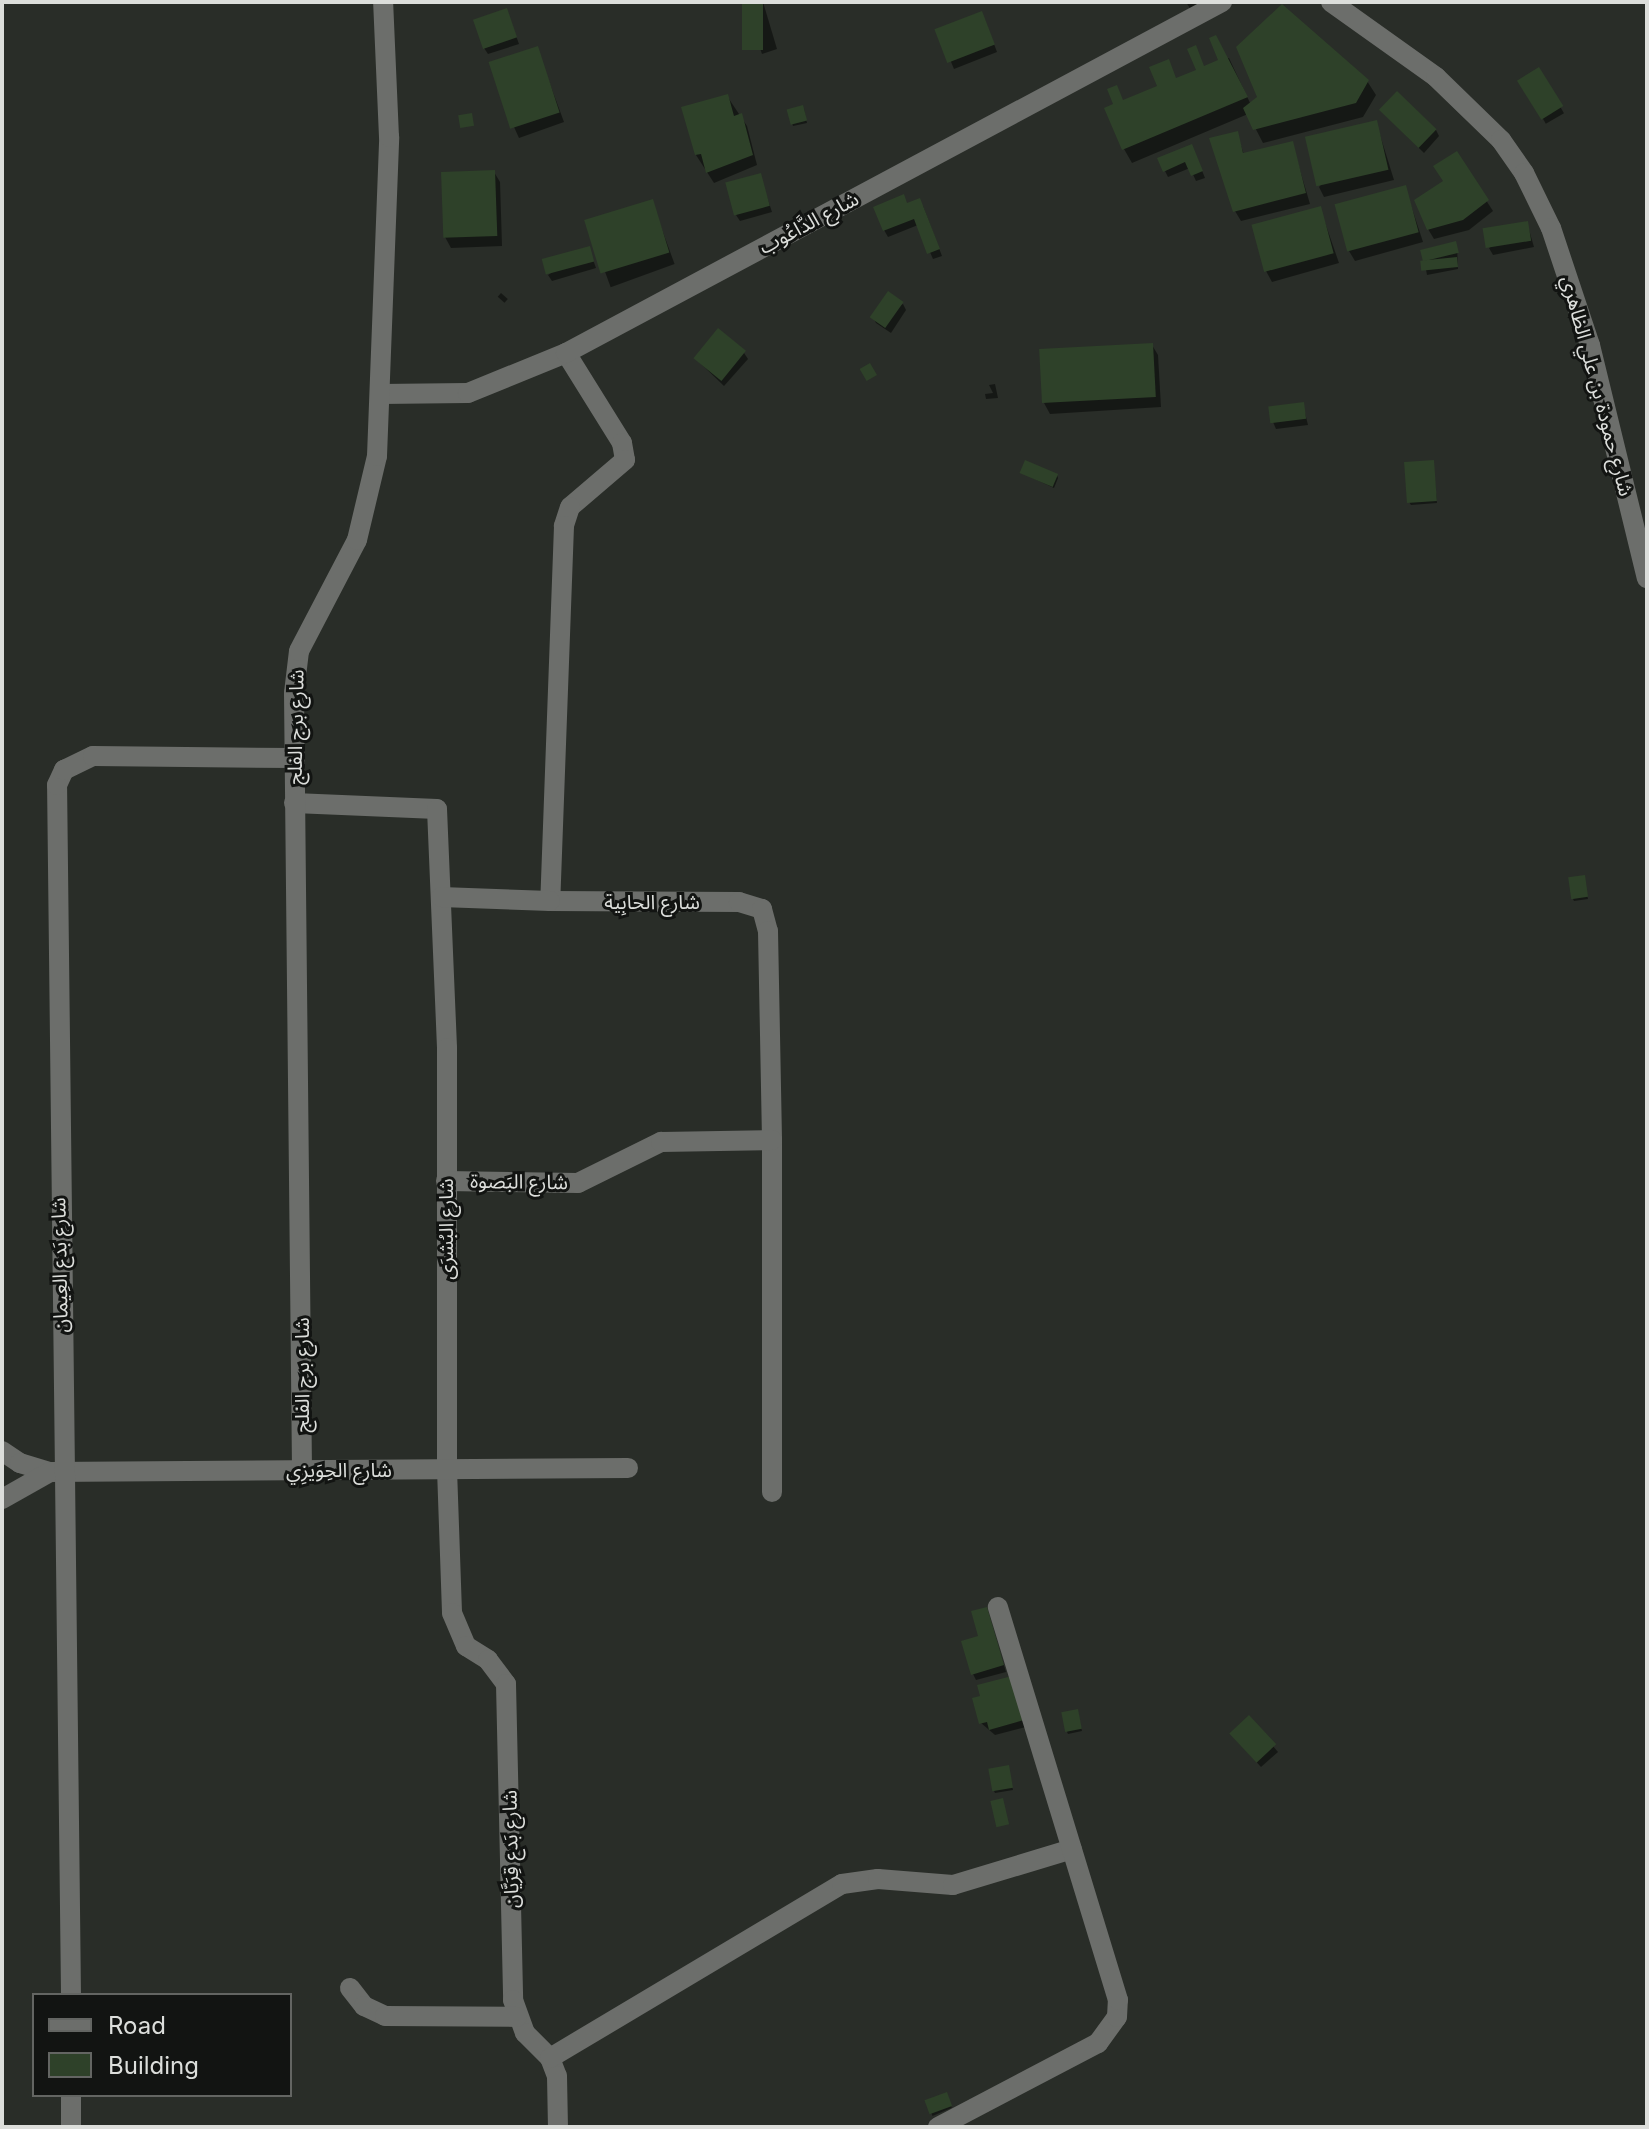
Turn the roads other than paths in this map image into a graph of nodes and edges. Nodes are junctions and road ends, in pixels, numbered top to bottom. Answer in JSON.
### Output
{"nodes":[{"id":1,"x":383,"y":2,"type":"edge"},
{"id":2,"x":1222,"y":2,"type":"edge"},
{"id":3,"x":1331,"y":2,"type":"edge"},
{"id":4,"x":566,"y":353,"type":"junction"},
{"id":5,"x":381,"y":394,"type":"junction"},
{"id":6,"x":1647,"y":578,"type":"edge"},
{"id":7,"x":293,"y":758,"type":"junction"},
{"id":8,"x":294,"y":803,"type":"junction"},
{"id":9,"x":441,"y":897,"type":"junction"},
{"id":10,"x":550,"y":901,"type":"junction"},
{"id":11,"x":772,"y":1140,"type":"junction"},
{"id":12,"x":446,"y":1181,"type":"junction"},
{"id":13,"x":2,"y":1451,"type":"edge"},
{"id":14,"x":628,"y":1468,"type":"dead end"},
{"id":15,"x":447,"y":1469,"type":"junction"},
{"id":16,"x":302,"y":1470,"type":"junction"},
{"id":17,"x":56,"y":1472,"type":"junction"},
{"id":18,"x":772,"y":1492,"type":"dead end"},
{"id":19,"x":2,"y":1499,"type":"edge"},
{"id":20,"x":998,"y":1607,"type":"dead end"},
{"id":21,"x":466,"y":1646,"type":"joint"},
{"id":22,"x":1072,"y":1849,"type":"junction"},
{"id":23,"x":350,"y":1988,"type":"dead end"},
{"id":24,"x":71,"y":1993,"type":"edge"},
{"id":25,"x":517,"y":2017,"type":"junction"},
{"id":26,"x":550,"y":2058,"type":"junction"},
{"id":27,"x":71,"y":2097,"type":"edge"},
{"id":28,"x":71,"y":2127,"type":"edge"},
{"id":29,"x":558,"y":2127,"type":"edge"},
{"id":30,"x":938,"y":2127,"type":"edge"}],
"edges":[{"from":1,"to":5,"type":"street","name":"شارع برج الفلج"},
{"from":2,"to":4,"type":"street","name":"شارع الدَّاعُوب"},
{"from":3,"to":6,"type":"street","name":"شارع حمودة بن علي الظاهري"},
{"from":4,"to":5,"type":"street","name":"شارع الدَّاعُوب"},
{"from":4,"to":10,"type":"street"},
{"from":5,"to":7,"type":"street","name":"شارع برج الفلج"},
{"from":7,"to":8,"type":"street","name":"شارع برج الفلج"},
{"from":7,"to":17,"type":"street","name":"شارع بَدع العِيمان"},
{"from":8,"to":9,"type":"street","name":"شارع البُشرَى"},
{"from":8,"to":16,"type":"street","name":"شارع برج الفلج"},
{"from":9,"to":10,"type":"street"},
{"from":9,"to":12,"type":"street","name":"شارع البُشرَى"},
{"from":10,"to":11,"type":"street","name":"شارع الحابِية"},
{"from":11,"to":12,"type":"street","name":"شارع البَصوة"},
{"from":11,"to":18,"type":"street","name":"شارع الحابِية"},
{"from":12,"to":15,"type":"street","name":"شارع البُشرَى"},
{"from":13,"to":17,"type":"street","name":"شارع الحِوَيزِي"},
{"from":14,"to":15,"type":"street","name":"شارع الحِوَيزِي"},
{"from":15,"to":16,"type":"street","name":"شارع الحِوَيزِي"},
{"from":15,"to":21,"type":"street","name":"شارع البُشرَى"},
{"from":16,"to":17,"type":"street","name":"شارع الحِوَيزِي"},
{"from":17,"to":19,"type":"street","name":"شارع الحِوَيزِي"},
{"from":17,"to":24,"type":"street","name":"شارع بَدع العِيمان"},
{"from":20,"to":22,"type":"street"},
{"from":21,"to":25,"type":"street","name":"شارع بَدع قِرَيَّان"},
{"from":22,"to":26,"type":"street"},
{"from":22,"to":30,"type":"street"},
{"from":23,"to":25,"type":"street"},
{"from":25,"to":26,"type":"street"},
{"from":26,"to":29,"type":"street"},
{"from":27,"to":28,"type":"street"}]}
